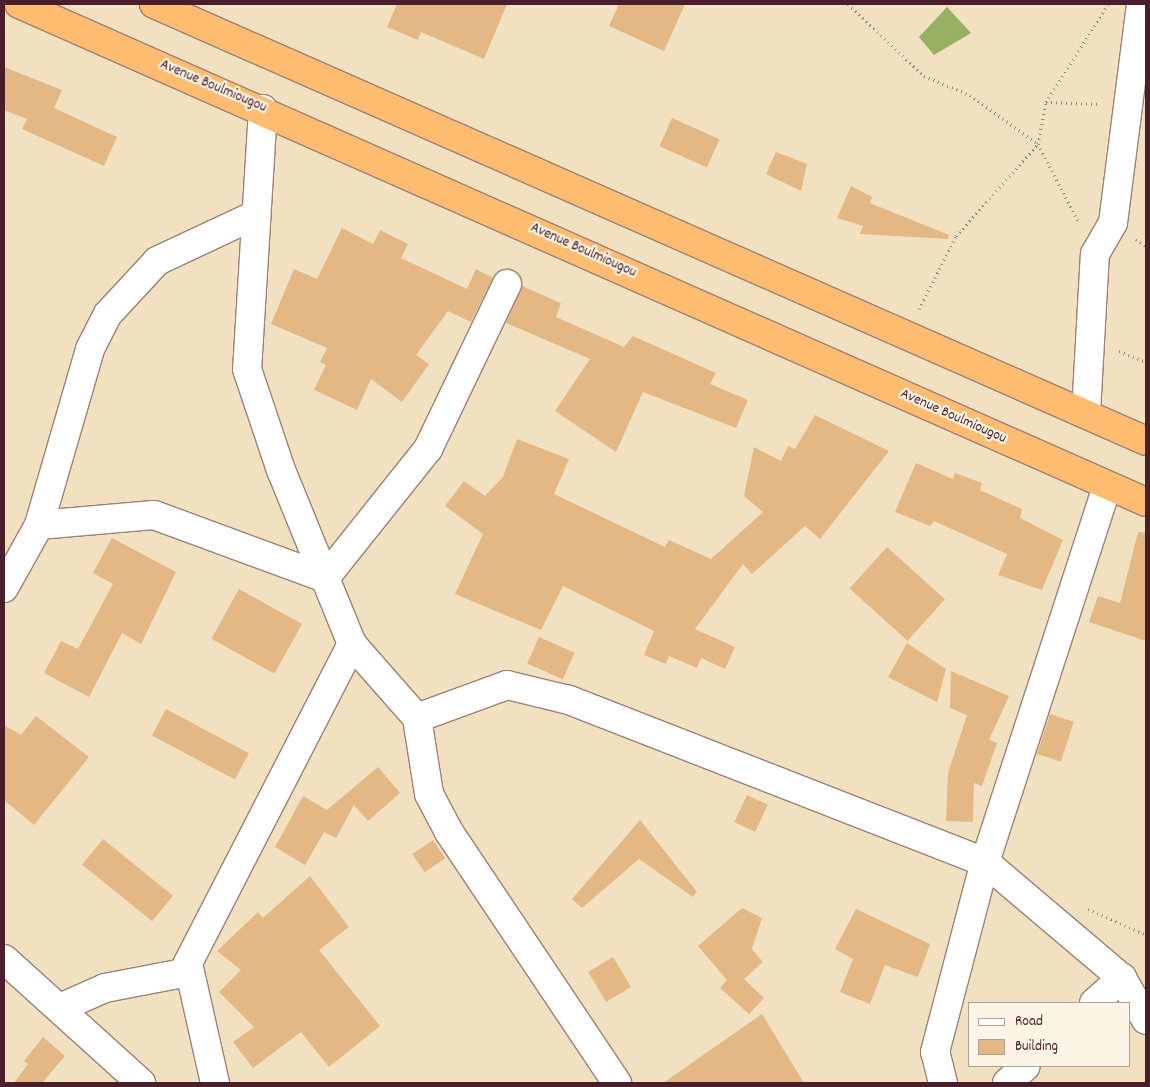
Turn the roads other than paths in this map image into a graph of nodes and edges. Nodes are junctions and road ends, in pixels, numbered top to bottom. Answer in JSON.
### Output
{"nodes":[{"id":1,"x":18,"y":4,"type":"edge"},
{"id":2,"x":155,"y":4,"type":"edge"},
{"id":3,"x":1141,"y":4,"type":"edge"},
{"id":4,"x":263,"y":109,"type":"junction"},
{"id":5,"x":255,"y":215,"type":"junction"},
{"id":6,"x":507,"y":284,"type":"dead end"},
{"id":7,"x":1086,"y":413,"type":"junction"},
{"id":8,"x":1146,"y":441,"type":"edge"},
{"id":9,"x":1107,"y":486,"type":"junction"},
{"id":10,"x":1146,"y":502,"type":"edge"},
{"id":11,"x":39,"y":525,"type":"junction"},
{"id":12,"x":325,"y":578,"type":"junction"},
{"id":13,"x":4,"y":588,"type":"edge"},
{"id":14,"x":352,"y":644,"type":"junction"},
{"id":15,"x":417,"y":718,"type":"junction"},
{"id":16,"x":985,"y":862,"type":"junction"},
{"id":17,"x":4,"y":959,"type":"edge"},
{"id":18,"x":188,"y":972,"type":"junction"},
{"id":19,"x":1122,"y":978,"type":"junction"},
{"id":20,"x":1095,"y":1002,"type":"edge"},
{"id":21,"x":62,"y":1007,"type":"junction"},
{"id":22,"x":1146,"y":1020,"type":"edge"},
{"id":23,"x":1025,"y":1067,"type":"edge"},
{"id":24,"x":141,"y":1083,"type":"edge"},
{"id":25,"x":215,"y":1083,"type":"edge"},
{"id":26,"x":617,"y":1083,"type":"edge"},
{"id":27,"x":943,"y":1083,"type":"edge"},
{"id":28,"x":1007,"y":1083,"type":"edge"}],
"edges":[{"from":1,"to":4,"type":"highway","name":"Avenue Boulmiougou"},
{"from":2,"to":7,"type":"highway"},
{"from":3,"to":7,"type":"street"},
{"from":4,"to":5,"type":"street"},
{"from":4,"to":9,"type":"highway","name":"Avenue Boulmiougou"},
{"from":5,"to":11,"type":"street"},
{"from":5,"to":12,"type":"street"},
{"from":6,"to":12,"type":"street"},
{"from":7,"to":8,"type":"highway"},
{"from":9,"to":10,"type":"highway","name":"Avenue Boulmiougou"},
{"from":9,"to":16,"type":"street"},
{"from":11,"to":12,"type":"street"},
{"from":11,"to":13,"type":"street"},
{"from":12,"to":14,"type":"street"},
{"from":14,"to":15,"type":"street"},
{"from":14,"to":18,"type":"street"},
{"from":15,"to":16,"type":"street"},
{"from":15,"to":26,"type":"street"},
{"from":16,"to":19,"type":"street"},
{"from":16,"to":27,"type":"street"},
{"from":17,"to":21,"type":"street"},
{"from":18,"to":21,"type":"street"},
{"from":18,"to":25,"type":"street"},
{"from":19,"to":20,"type":"street"},
{"from":19,"to":22,"type":"street"},
{"from":21,"to":24,"type":"street"},
{"from":23,"to":28,"type":"street"}]}
